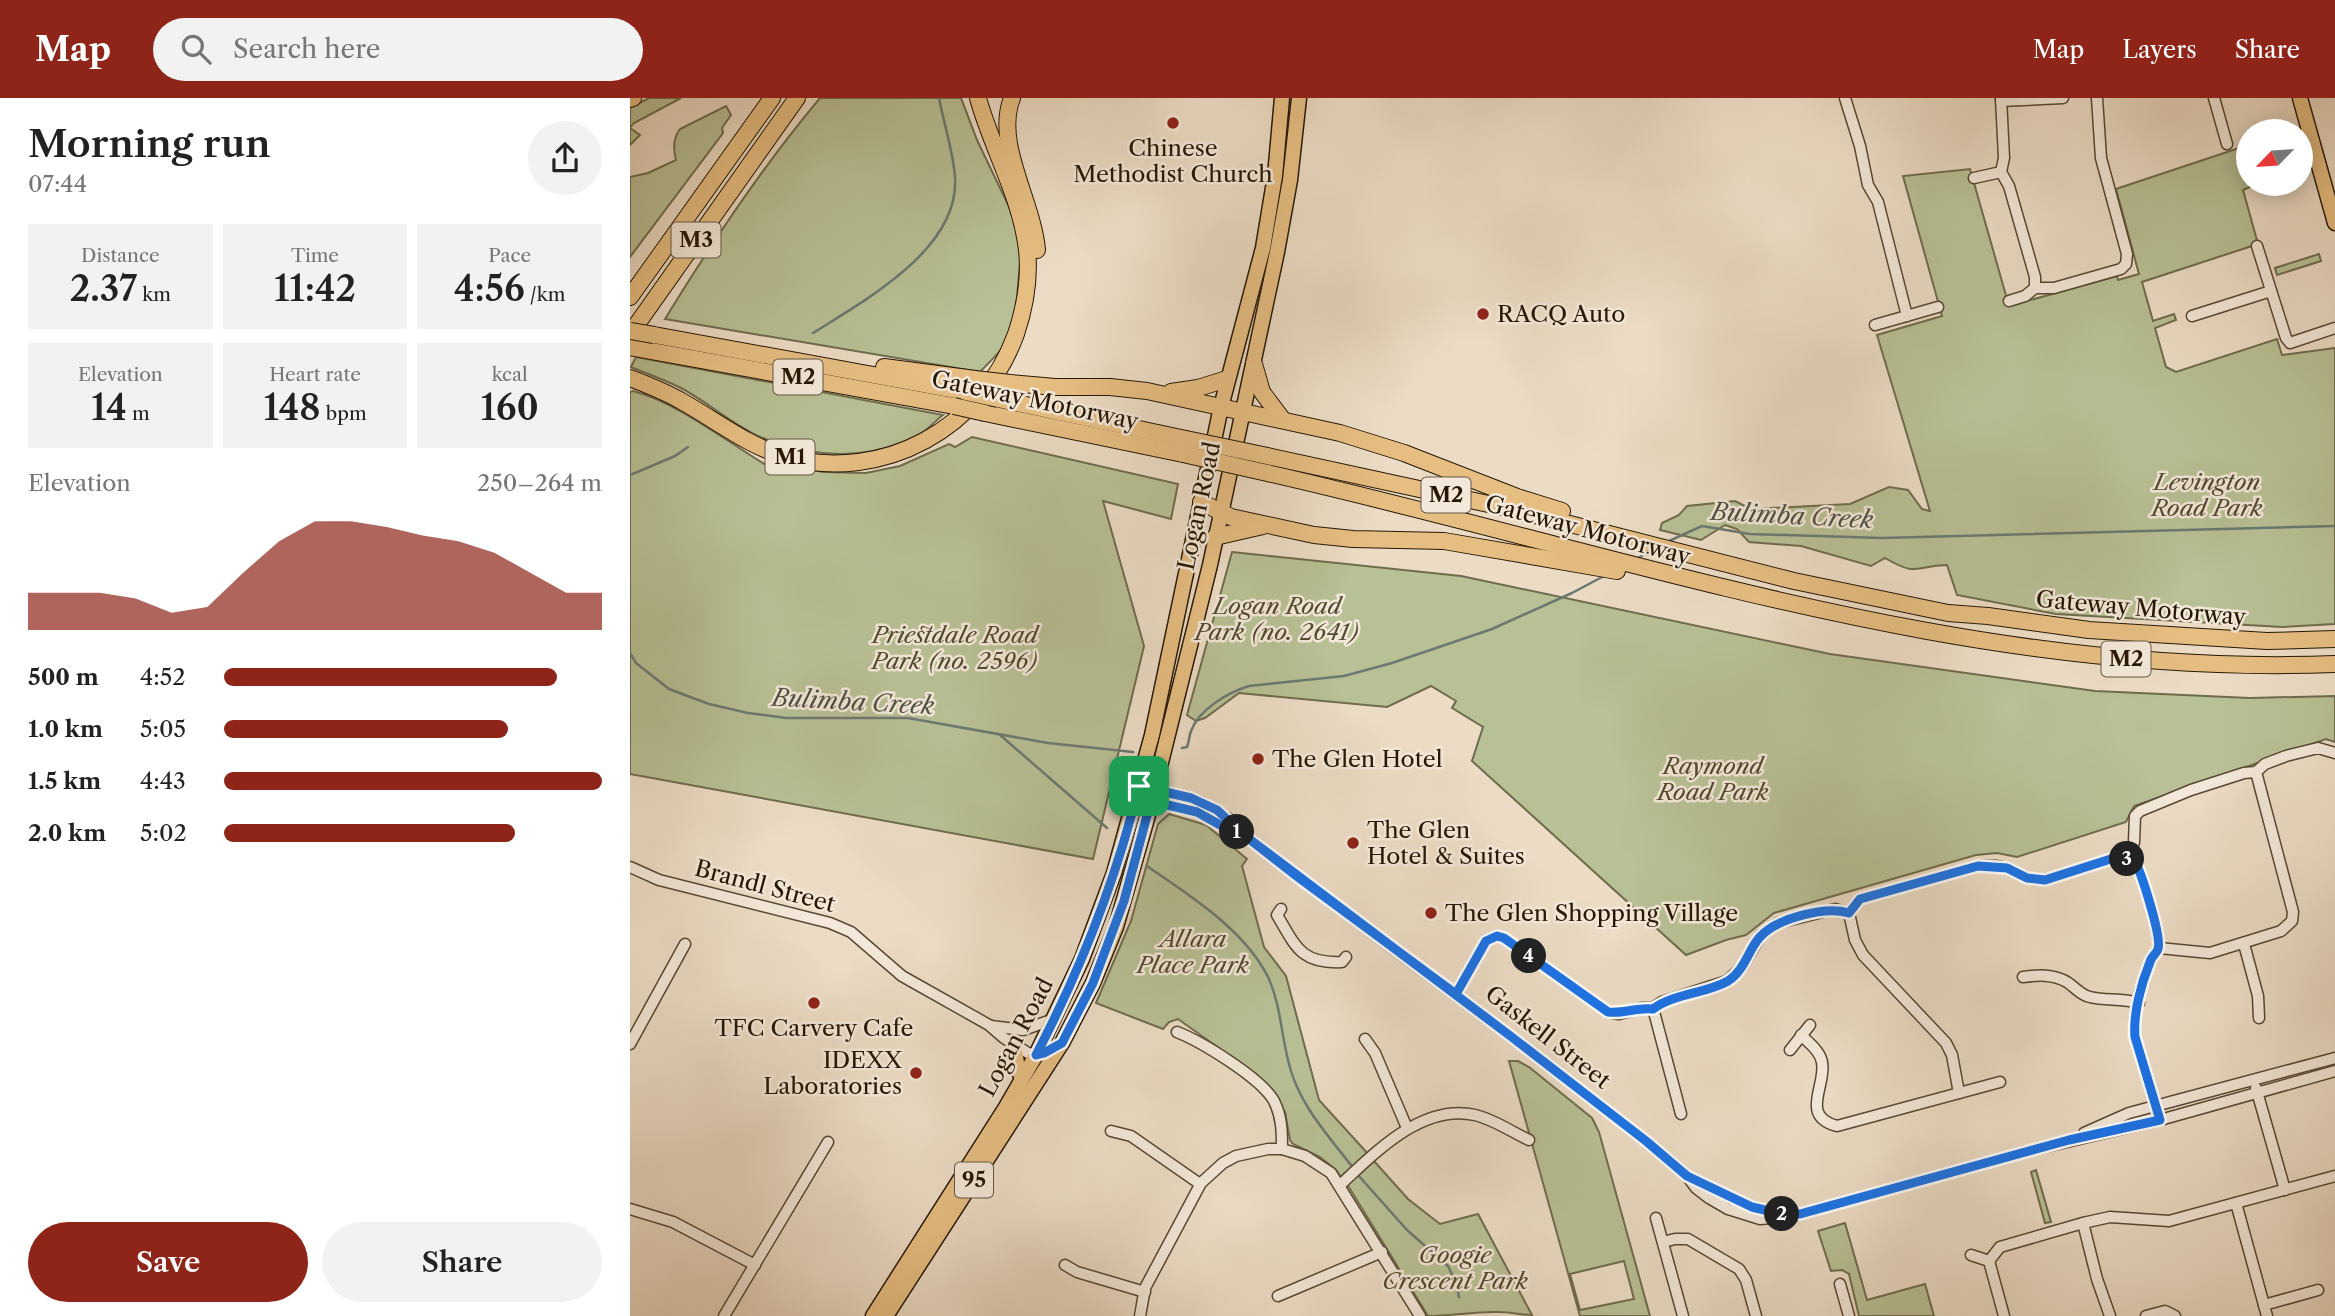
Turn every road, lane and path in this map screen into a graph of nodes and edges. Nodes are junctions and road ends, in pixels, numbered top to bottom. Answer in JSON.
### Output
{"nodes":[{"id":1,"x":772,"y":98,"type":"edge"},
{"id":2,"x":797,"y":98,"type":"edge"},
{"id":3,"x":978,"y":98,"type":"edge"},
{"id":4,"x":1012,"y":98,"type":"edge"},
{"id":5,"x":1282,"y":98,"type":"edge"},
{"id":6,"x":1299,"y":98,"type":"edge"},
{"id":7,"x":1845,"y":98,"type":"edge"},
{"id":8,"x":2063,"y":98,"type":"edge"},
{"id":9,"x":2097,"y":98,"type":"edge"},
{"id":10,"x":2214,"y":98,"type":"edge"},
{"id":11,"x":2300,"y":98,"type":"edge"},
{"id":12,"x":2001,"y":99,"type":"edge"},
{"id":13,"x":2227,"y":145,"type":"dead end"},
{"id":14,"x":2001,"y":172,"type":"junction"},
{"id":15,"x":1974,"y":178,"type":"dead end"},
{"id":16,"x":2335,"y":223,"type":"edge"},
{"id":17,"x":2257,"y":246,"type":"dead end"},
{"id":18,"x":2035,"y":288,"type":"junction"},
{"id":19,"x":2271,"y":291,"type":"junction"},
{"id":20,"x":630,"y":297,"type":"edge"},
{"id":21,"x":2009,"y":301,"type":"dead end"},
{"id":22,"x":1938,"y":307,"type":"dead end"},
{"id":23,"x":1907,"y":316,"type":"junction"},
{"id":24,"x":2192,"y":316,"type":"dead end"},
{"id":25,"x":1875,"y":325,"type":"dead end"},
{"id":26,"x":2335,"y":328,"type":"edge"},
{"id":27,"x":630,"y":333,"type":"edge"},
{"id":28,"x":636,"y":348,"type":"edge"},
{"id":29,"x":1009,"y":353,"type":"junction"},
{"id":30,"x":1254,"y":364,"type":"junction"},
{"id":31,"x":630,"y":378,"type":"edge"},
{"id":32,"x":1227,"y":379,"type":"junction"},
{"id":33,"x":971,"y":385,"type":"junction"},
{"id":34,"x":1166,"y":395,"type":"junction"},
{"id":35,"x":1221,"y":407,"type":"junction"},
{"id":36,"x":1243,"y":412,"type":"junction"},
{"id":37,"x":1283,"y":420,"type":"junction"},
{"id":38,"x":1184,"y":446,"type":"junction"},
{"id":39,"x":1256,"y":462,"type":"junction"},
{"id":40,"x":1201,"y":502,"type":"junction"},
{"id":41,"x":1221,"y":513,"type":"junction"},
{"id":42,"x":1265,"y":525,"type":"junction"},
{"id":43,"x":1637,"y":536,"type":"junction"},
{"id":44,"x":1215,"y":537,"type":"junction"},
{"id":45,"x":1607,"y":564,"type":"junction"},
{"id":46,"x":2335,"y":639,"type":"edge"},
{"id":47,"x":2335,"y":664,"type":"edge"},
{"id":48,"x":2335,"y":753,"type":"edge"},
{"id":49,"x":1160,"y":767,"type":"junction"},
{"id":50,"x":2256,"y":772,"type":"junction"},
{"id":51,"x":1138,"y":791,"type":"junction"},
{"id":52,"x":1170,"y":793,"type":"junction"},
{"id":53,"x":1153,"y":795,"type":"junction"},
{"id":54,"x":1244,"y":835,"type":"junction"},
{"id":55,"x":2128,"y":859,"type":"junction"},
{"id":56,"x":630,"y":867,"type":"edge"},
{"id":57,"x":1281,"y":909,"type":"dead end"},
{"id":58,"x":1849,"y":913,"type":"junction"},
{"id":59,"x":685,"y":944,"type":"dead end"},
{"id":60,"x":2245,"y":944,"type":"junction"},
{"id":61,"x":2159,"y":948,"type":"junction"},
{"id":62,"x":1346,"y":957,"type":"dead end"},
{"id":63,"x":2023,"y":976,"type":"dead end"},
{"id":64,"x":1456,"y":994,"type":"junction"},
{"id":65,"x":2139,"y":1003,"type":"junction"},
{"id":66,"x":1653,"y":1009,"type":"junction"},
{"id":67,"x":2259,"y":1018,"type":"dead end"},
{"id":68,"x":1054,"y":1019,"type":"junction"},
{"id":69,"x":1810,"y":1024,"type":"dead end"},
{"id":70,"x":989,"y":1025,"type":"junction"},
{"id":71,"x":1177,"y":1032,"type":"dead end"},
{"id":72,"x":1801,"y":1035,"type":"junction"},
{"id":73,"x":1365,"y":1039,"type":"dead end"},
{"id":74,"x":1062,"y":1043,"type":"junction"},
{"id":75,"x":630,"y":1044,"type":"edge"},
{"id":76,"x":1014,"y":1044,"type":"junction"},
{"id":77,"x":1790,"y":1050,"type":"dead end"},
{"id":78,"x":1036,"y":1055,"type":"junction"},
{"id":79,"x":2335,"y":1058,"type":"edge"},
{"id":80,"x":2335,"y":1071,"type":"edge"},
{"id":81,"x":1022,"y":1079,"type":"junction"},
{"id":82,"x":2253,"y":1081,"type":"junction"},
{"id":83,"x":2000,"y":1082,"type":"dead end"},
{"id":84,"x":1959,"y":1093,"type":"junction"},
{"id":85,"x":2257,"y":1093,"type":"junction"},
{"id":86,"x":2156,"y":1106,"type":"junction"},
{"id":87,"x":1681,"y":1114,"type":"dead end"},
{"id":88,"x":2160,"y":1120,"type":"junction"},
{"id":89,"x":1407,"y":1128,"type":"junction"},
{"id":90,"x":1111,"y":1131,"type":"dead end"},
{"id":91,"x":1529,"y":1140,"type":"dead end"},
{"id":92,"x":2069,"y":1140,"type":"junction"},
{"id":93,"x":828,"y":1142,"type":"dead end"},
{"id":94,"x":1282,"y":1149,"type":"junction"},
{"id":95,"x":2335,"y":1176,"type":"edge"},
{"id":96,"x":1200,"y":1184,"type":"junction"},
{"id":97,"x":1340,"y":1185,"type":"junction"},
{"id":98,"x":2285,"y":1190,"type":"junction"},
{"id":99,"x":2236,"y":1203,"type":"junction"},
{"id":100,"x":630,"y":1209,"type":"edge"},
{"id":101,"x":1656,"y":1218,"type":"dead end"},
{"id":102,"x":2083,"y":1223,"type":"junction"},
{"id":103,"x":1663,"y":1242,"type":"junction"},
{"id":104,"x":1382,"y":1252,"type":"junction"},
{"id":105,"x":1971,"y":1255,"type":"dead end"},
{"id":106,"x":1989,"y":1261,"type":"junction"},
{"id":107,"x":755,"y":1265,"type":"junction"},
{"id":108,"x":1065,"y":1265,"type":"dead end"},
{"id":109,"x":1840,"y":1284,"type":"dead end"},
{"id":110,"x":2318,"y":1290,"type":"dead end"},
{"id":111,"x":1144,"y":1292,"type":"junction"},
{"id":112,"x":1278,"y":1296,"type":"dead end"},
{"id":113,"x":2266,"y":1310,"type":"edge"},
{"id":114,"x":724,"y":1316,"type":"edge"},
{"id":115,"x":873,"y":1316,"type":"edge"},
{"id":116,"x":886,"y":1316,"type":"edge"},
{"id":117,"x":1140,"y":1316,"type":"edge"},
{"id":118,"x":1420,"y":1316,"type":"edge"},
{"id":119,"x":1684,"y":1316,"type":"edge"},
{"id":120,"x":1756,"y":1316,"type":"edge"},
{"id":121,"x":1849,"y":1316,"type":"edge"},
{"id":122,"x":2004,"y":1316,"type":"edge"},
{"id":123,"x":2110,"y":1316,"type":"edge"},
{"id":124,"x":2146,"y":1316,"type":"edge"},
{"id":125,"x":2175,"y":1316,"type":"edge"}],
"edges":[{"from":1,"to":20,"type":"highway","number":"M3"},
{"from":2,"to":27,"type":"highway","number":"M3"},
{"from":3,"to":29,"type":"highway","number":"M1"},
{"from":4,"to":29,"type":"highway"},
{"from":5,"to":32,"type":"main road","name":"Logan Road","number":"95"},
{"from":6,"to":30,"type":"main road","name":"Logan Road","number":"95"},
{"from":7,"to":23,"type":"street"},
{"from":8,"to":12,"type":"street"},
{"from":9,"to":18,"type":"street"},
{"from":10,"to":13,"type":"street"},
{"from":11,"to":16,"type":"main road"},
{"from":12,"to":14,"type":"street"},
{"from":14,"to":15,"type":"street"},
{"from":14,"to":18,"type":"street"},
{"from":17,"to":19,"type":"street"},
{"from":18,"to":21,"type":"street"},
{"from":19,"to":24,"type":"street"},
{"from":19,"to":26,"type":"street"},
{"from":22,"to":23,"type":"street"},
{"from":23,"to":25,"type":"street"},
{"from":27,"to":33,"type":"highway","name":"Gateway Motorway","number":"M2","bridge":true},
{"from":28,"to":38,"type":"highway","name":"Gateway Motorway","number":"M2","bridge":true},
{"from":29,"to":31,"type":"highway","number":"M1"},
{"from":30,"to":36,"type":"main road","name":"Logan Road","number":"95"},
{"from":30,"to":37,"type":"highway"},
{"from":32,"to":34,"type":"highway"},
{"from":32,"to":35,"type":"main road","name":"Logan Road","number":"95"},
{"from":33,"to":34,"type":"highway","bridge":true},
{"from":33,"to":38,"type":"highway","name":"Gateway Motorway","number":"M2","bridge":true},
{"from":34,"to":35,"type":"highway"},
{"from":35,"to":36,"type":"highway"},
{"from":35,"to":40,"type":"main road","name":"Logan Road","number":"95"},
{"from":36,"to":37,"type":"highway"},
{"from":36,"to":41,"type":"main road","name":"Logan Road","number":"95"},
{"from":37,"to":43,"type":"highway"},
{"from":38,"to":39,"type":"highway","name":"Gateway Motorway","number":"M2","bridge":true},
{"from":39,"to":43,"type":"highway","name":"Gateway Motorway","number":"M2"},
{"from":39,"to":45,"type":"highway","name":"Gateway Motorway","number":"M2"},
{"from":40,"to":41,"type":"highway"},
{"from":40,"to":51,"type":"main road","name":"Logan Road","number":"95"},
{"from":41,"to":42,"type":"highway"},
{"from":41,"to":44,"type":"main road","name":"Logan Road","number":"95"},
{"from":42,"to":44,"type":"highway"},
{"from":42,"to":45,"type":"highway"},
{"from":43,"to":46,"type":"highway","name":"Gateway Motorway","number":"M2"},
{"from":44,"to":49,"type":"main road","name":"Logan Road","number":"95"},
{"from":45,"to":47,"type":"highway","name":"Gateway Motorway","number":"M2"},
{"from":48,"to":50,"type":"street"},
{"from":49,"to":52,"type":"street"},
{"from":49,"to":53,"type":"main road","name":"Logan Road","number":"95"},
{"from":50,"to":55,"type":"street"},
{"from":50,"to":60,"type":"street"},
{"from":51,"to":53,"type":"main road","name":"Gaskell Street"},
{"from":51,"to":68,"type":"main road","name":"Logan Road","number":"95"},
{"from":52,"to":53,"type":"street","name":"Gaskell Street"},
{"from":52,"to":54,"type":"street","name":"Gaskell Street"},
{"from":53,"to":54,"type":"street","name":"Gaskell Street"},
{"from":53,"to":74,"type":"main road","name":"Logan Road","number":"95"},
{"from":54,"to":64,"type":"street","name":"Gaskell Street"},
{"from":55,"to":58,"type":"street"},
{"from":55,"to":61,"type":"street"},
{"from":56,"to":70,"type":"street","name":"Brandl Street"},
{"from":57,"to":62,"type":"street"},
{"from":58,"to":66,"type":"street"},
{"from":58,"to":84,"type":"street"},
{"from":59,"to":75,"type":"street"},
{"from":60,"to":61,"type":"street"},
{"from":60,"to":67,"type":"street"},
{"from":61,"to":65,"type":"street"},
{"from":63,"to":65,"type":"street"},
{"from":64,"to":66,"type":"street"},
{"from":64,"to":92,"type":"street","name":"Gaskell Street"},
{"from":65,"to":86,"type":"street"},
{"from":66,"to":87,"type":"street"},
{"from":68,"to":70,"type":"street","name":"Brandl Street"},
{"from":68,"to":78,"type":"main road","name":"Logan Road","number":"95"},
{"from":69,"to":72,"type":"street"},
{"from":70,"to":76,"type":"street","name":"Brandl Street"},
{"from":71,"to":94,"type":"street"},
{"from":72,"to":77,"type":"street"},
{"from":72,"to":84,"type":"street"},
{"from":73,"to":89,"type":"street"},
{"from":74,"to":78,"type":"street"},
{"from":74,"to":116,"type":"main road","name":"Logan Road","number":"95"},
{"from":76,"to":78,"type":"street","name":"Brandl Street"},
{"from":76,"to":81,"type":"main road"},
{"from":78,"to":81,"type":"main road","name":"Logan Road","number":"95"},
{"from":79,"to":82,"type":"street","name":"Gaskell Street"},
{"from":80,"to":85,"type":"street","name":"Gaskell Street"},
{"from":81,"to":115,"type":"main road","name":"Logan Road","number":"95"},
{"from":82,"to":85,"type":"street"},
{"from":82,"to":86,"type":"street","name":"Gaskell Street"},
{"from":83,"to":84,"type":"street"},
{"from":85,"to":88,"type":"street","name":"Gaskell Street"},
{"from":85,"to":98,"type":"street"},
{"from":86,"to":88,"type":"street"},
{"from":86,"to":92,"type":"street","name":"Gaskell Street"},
{"from":88,"to":92,"type":"street","name":"Gaskell Street"},
{"from":89,"to":91,"type":"street"},
{"from":89,"to":97,"type":"street"},
{"from":90,"to":96,"type":"street"},
{"from":93,"to":107,"type":"street"},
{"from":94,"to":96,"type":"street"},
{"from":94,"to":97,"type":"street"},
{"from":95,"to":98,"type":"street"},
{"from":96,"to":111,"type":"street"},
{"from":97,"to":104,"type":"street"},
{"from":98,"to":99,"type":"street"},
{"from":99,"to":102,"type":"street"},
{"from":99,"to":113,"type":"street"},
{"from":100,"to":107,"type":"street"},
{"from":101,"to":103,"type":"street"},
{"from":102,"to":106,"type":"street"},
{"from":102,"to":123,"type":"street"},
{"from":103,"to":119,"type":"street"},
{"from":103,"to":120,"type":"street"},
{"from":104,"to":112,"type":"street"},
{"from":104,"to":118,"type":"street"},
{"from":105,"to":106,"type":"street"},
{"from":106,"to":122,"type":"street"},
{"from":107,"to":114,"type":"street"},
{"from":108,"to":111,"type":"street"},
{"from":109,"to":121,"type":"street"},
{"from":110,"to":113,"type":"street"},
{"from":111,"to":117,"type":"street"},
{"from":124,"to":125,"type":"street"}]}
